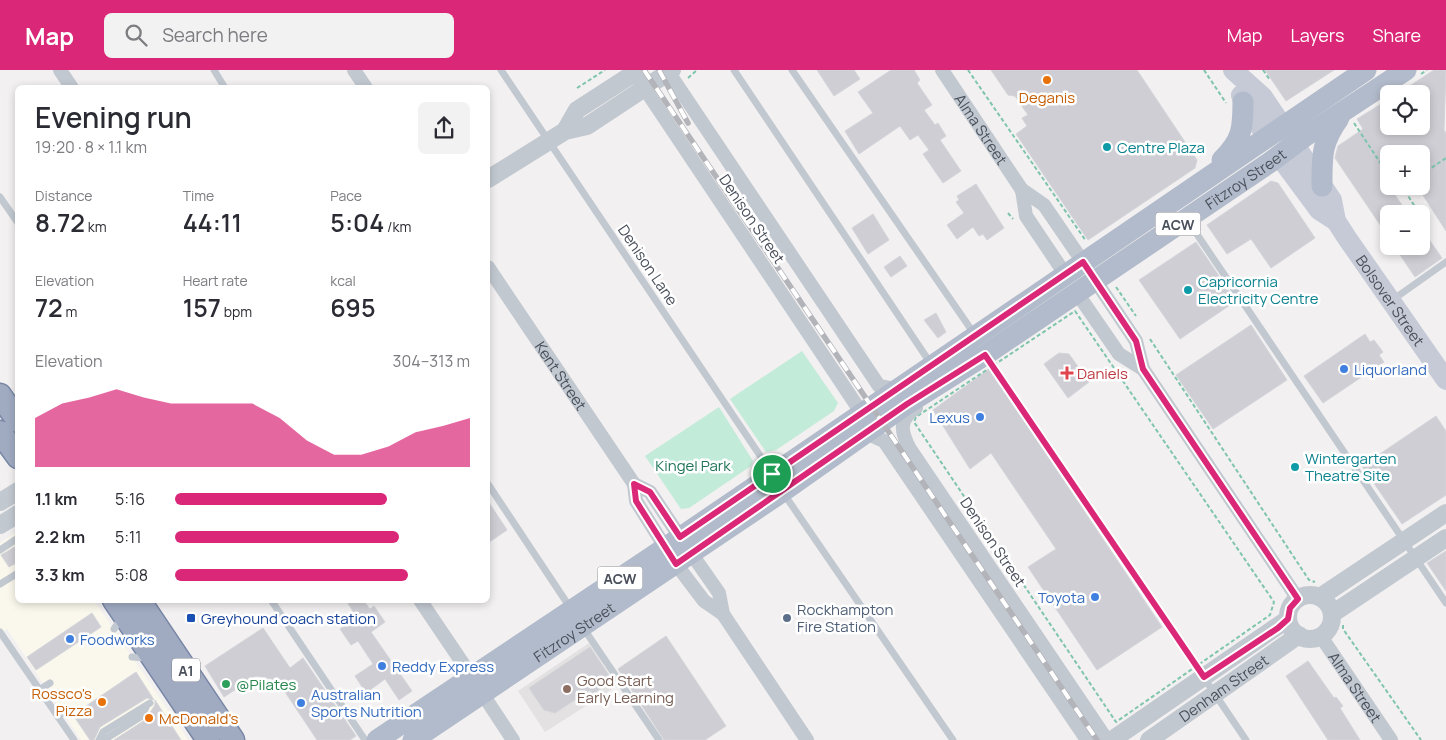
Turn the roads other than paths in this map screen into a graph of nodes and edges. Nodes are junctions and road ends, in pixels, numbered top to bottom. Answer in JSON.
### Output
{"nodes":[{"id":1,"x":60,"y":70,"type":"edge"},
{"id":2,"x":214,"y":70,"type":"edge"},
{"id":3,"x":354,"y":70,"type":"edge"},
{"id":4,"x":501,"y":70,"type":"edge"},
{"id":5,"x":734,"y":70,"type":"edge"},
{"id":6,"x":792,"y":70,"type":"edge"},
{"id":7,"x":942,"y":70,"type":"edge"},
{"id":8,"x":1366,"y":70,"type":"edge"},
{"id":9,"x":1406,"y":70,"type":"edge"},
{"id":10,"x":635,"y":71,"type":"edge"},
{"id":11,"x":1234,"y":72,"type":"edge"},
{"id":12,"x":673,"y":73,"type":"edge"},
{"id":13,"x":70,"y":85,"type":"edge"},
{"id":14,"x":223,"y":85,"type":"edge"},
{"id":15,"x":364,"y":85,"type":"edge"},
{"id":16,"x":644,"y":88,"type":"junction"},
{"id":17,"x":1237,"y":106,"type":"junction"},
{"id":18,"x":1347,"y":116,"type":"junction"},
{"id":19,"x":565,"y":131,"type":"junction"},
{"id":20,"x":1274,"y":132,"type":"junction"},
{"id":21,"x":549,"y":141,"type":"junction"},
{"id":22,"x":1287,"y":150,"type":"junction"},
{"id":23,"x":490,"y":178,"type":"edge"},
{"id":24,"x":1199,"y":183,"type":"junction"},
{"id":25,"x":1322,"y":186,"type":"junction"},
{"id":26,"x":1021,"y":189,"type":"junction"},
{"id":27,"x":0,"y":197,"type":"edge"},
{"id":28,"x":15,"y":219,"type":"edge"},
{"id":29,"x":1186,"y":219,"type":"junction"},
{"id":30,"x":1336,"y":222,"type":"junction"},
{"id":31,"x":1085,"y":253,"type":"junction"},
{"id":32,"x":1446,"y":262,"type":"edge"},
{"id":33,"x":490,"y":270,"type":"edge"},
{"id":34,"x":1065,"y":274,"type":"junction"},
{"id":35,"x":1105,"y":283,"type":"junction"},
{"id":36,"x":1391,"y":301,"type":"junction"},
{"id":37,"x":1076,"y":302,"type":"junction"},
{"id":38,"x":975,"y":335,"type":"junction"},
{"id":39,"x":985,"y":355,"type":"junction"},
{"id":40,"x":932,"y":364,"type":"junction"},
{"id":41,"x":1143,"y":369,"type":"junction"},
{"id":42,"x":958,"y":371,"type":"junction"},
{"id":43,"x":1446,"y":380,"type":"edge"},
{"id":44,"x":895,"y":390,"type":"junction"},
{"id":45,"x":0,"y":396,"type":"edge"},
{"id":46,"x":861,"y":412,"type":"junction"},
{"id":47,"x":15,"y":417,"type":"edge"},
{"id":48,"x":0,"y":432,"type":"edge"},
{"id":49,"x":866,"y":433,"type":"junction"},
{"id":50,"x":15,"y":454,"type":"edge"},
{"id":51,"x":777,"y":483,"type":"junction"},
{"id":52,"x":490,"y":487,"type":"edge"},
{"id":53,"x":15,"y":492,"type":"edge"},
{"id":54,"x":0,"y":502,"type":"edge"},
{"id":55,"x":1446,"y":513,"type":"edge"},
{"id":56,"x":15,"y":516,"type":"edge"},
{"id":57,"x":0,"y":525,"type":"edge"},
{"id":58,"x":1446,"y":538,"type":"edge"},
{"id":59,"x":15,"y":540,"type":"edge"},
{"id":60,"x":1405,"y":540,"type":"junction"},
{"id":61,"x":0,"y":550,"type":"edge"},
{"id":62,"x":678,"y":550,"type":"junction"},
{"id":63,"x":1416,"y":559,"type":"junction"},
{"id":64,"x":15,"y":575,"type":"edge"},
{"id":65,"x":0,"y":584,"type":"edge"},
{"id":66,"x":1320,"y":590,"type":"junction"},
{"id":67,"x":1298,"y":599,"type":"junction"},
{"id":68,"x":273,"y":603,"type":"edge"},
{"id":69,"x":422,"y":603,"type":"edge"},
{"id":70,"x":1446,"y":603,"type":"edge"},
{"id":71,"x":122,"y":611,"type":"edge"},
{"id":72,"x":1332,"y":614,"type":"junction"},
{"id":73,"x":577,"y":618,"type":"junction"},
{"id":74,"x":1288,"y":619,"type":"junction"},
{"id":75,"x":0,"y":632,"type":"edge"},
{"id":76,"x":1299,"y":635,"type":"junction"},
{"id":77,"x":1322,"y":635,"type":"junction"},
{"id":78,"x":1201,"y":671,"type":"junction"},
{"id":79,"x":50,"y":683,"type":"dead end"},
{"id":80,"x":477,"y":685,"type":"junction"},
{"id":81,"x":40,"y":690,"type":"junction"},
{"id":82,"x":1215,"y":694,"type":"junction"},
{"id":83,"x":68,"y":709,"type":"dead end"},
{"id":84,"x":58,"y":718,"type":"junction"},
{"id":85,"x":74,"y":740,"type":"edge"},
{"id":86,"x":99,"y":740,"type":"edge"},
{"id":87,"x":104,"y":740,"type":"edge"},
{"id":88,"x":208,"y":740,"type":"edge"},
{"id":89,"x":233,"y":740,"type":"edge"},
{"id":90,"x":365,"y":740,"type":"edge"},
{"id":91,"x":377,"y":740,"type":"edge"},
{"id":92,"x":413,"y":740,"type":"edge"},
{"id":93,"x":514,"y":740,"type":"edge"},
{"id":94,"x":659,"y":740,"type":"edge"},
{"id":95,"x":807,"y":740,"type":"edge"},
{"id":96,"x":953,"y":740,"type":"edge"},
{"id":97,"x":1087,"y":740,"type":"edge"},
{"id":98,"x":1107,"y":740,"type":"edge"},
{"id":99,"x":1112,"y":740,"type":"edge"},
{"id":100,"x":1149,"y":740,"type":"edge"},
{"id":101,"x":1246,"y":740,"type":"edge"},
{"id":102,"x":1391,"y":740,"type":"edge"}],
"edges":[{"from":1,"to":13,"type":"street"},
{"from":2,"to":14,"type":"lane"},
{"from":3,"to":15,"type":"street"},
{"from":4,"to":21,"type":"lane","name":"Denison Lane"},
{"from":5,"to":40,"type":"lane"},
{"from":6,"to":38,"type":"lane"},
{"from":7,"to":26,"type":"street","name":"Alma Street"},
{"from":8,"to":20,"type":"main road","name":"Fitzroy Street"},
{"from":9,"to":18,"type":"main road","name":"Fitzroy Street"},
{"from":10,"to":16,"type":"street","name":"Denison Street"},
{"from":10,"to":19,"type":"street"},
{"from":11,"to":17,"type":"main road","name":"Bolsover Street"},
{"from":11,"to":20,"type":"main road","name":"Bolsover Street"},
{"from":12,"to":16,"type":"street"},
{"from":12,"to":44,"type":"street","name":"Denison Street"},
{"from":16,"to":19,"type":"street"},
{"from":16,"to":46,"type":"street","name":"Denison Street"},
{"from":17,"to":20,"type":"main road","name":"Bolsover Street"},
{"from":17,"to":24,"type":"main road"},
{"from":18,"to":22,"type":"main road","name":"Fitzroy Street"},
{"from":18,"to":25,"type":"main road"},
{"from":19,"to":21,"type":"street"},
{"from":20,"to":22,"type":"main road","name":"Bolsover Street"},
{"from":20,"to":24,"type":"main road","name":"Fitzroy Street","number":"ACW"},
{"from":21,"to":23,"type":"street"},
{"from":21,"to":51,"type":"lane","name":"Denison Lane"},
{"from":22,"to":25,"type":"main road","name":"Bolsover Street"},
{"from":22,"to":29,"type":"main road","name":"Fitzroy Street","number":"ACW"},
{"from":22,"to":30,"type":"main road","name":"Bolsover Street"},
{"from":24,"to":31,"type":"main road","name":"Fitzroy Street","number":"ACW"},
{"from":25,"to":30,"type":"main road","name":"Bolsover Street"},
{"from":26,"to":31,"type":"street","name":"Alma Street"},
{"from":26,"to":34,"type":"street","name":"Alma Street"},
{"from":27,"to":28,"type":"lane"},
{"from":29,"to":35,"type":"main road","name":"Fitzroy Street","number":"ACW"},
{"from":29,"to":60,"type":"lane"},
{"from":30,"to":36,"type":"main road","name":"Bolsover Street"},
{"from":31,"to":34,"type":"main road","name":"Fitzroy Street","number":"ACW"},
{"from":31,"to":35,"type":"main road","name":"Alma Street"},
{"from":32,"to":36,"type":"lane"},
{"from":33,"to":62,"type":"street","name":"Kent Street"},
{"from":34,"to":37,"type":"main road","name":"Alma Street"},
{"from":34,"to":38,"type":"main road","name":"Fitzroy Street","number":"ACW"},
{"from":35,"to":37,"type":"main road","name":"Fitzroy Street","number":"ACW"},
{"from":35,"to":41,"type":"street","name":"Alma Street"},
{"from":36,"to":43,"type":"main road","name":"Bolsover Street"},
{"from":37,"to":39,"type":"main road","name":"Fitzroy Street","number":"ACW"},
{"from":37,"to":41,"type":"street","name":"Alma Street"},
{"from":38,"to":40,"type":"main road","name":"Fitzroy Street","number":"ACW"},
{"from":39,"to":42,"type":"main road","name":"Fitzroy Street","number":"ACW"},
{"from":39,"to":78,"type":"lane"},
{"from":40,"to":44,"type":"main road","name":"Fitzroy Street","number":"ACW"},
{"from":41,"to":67,"type":"street","name":"Alma Street"},
{"from":42,"to":49,"type":"main road","name":"Fitzroy Street","number":"ACW"},
{"from":42,"to":98,"type":"street","name":"Denison Street"},
{"from":44,"to":46,"type":"main road","name":"Fitzroy Street","number":"ACW"},
{"from":45,"to":47,"type":"highway"},
{"from":46,"to":51,"type":"main road","name":"Fitzroy Street","number":"ACW"},
{"from":48,"to":50,"type":"highway"},
{"from":49,"to":51,"type":"main road","name":"Fitzroy Street","number":"ACW"},
{"from":49,"to":97,"type":"street"},
{"from":51,"to":62,"type":"main road","name":"Fitzroy Street","number":"ACW"},
{"from":51,"to":96,"type":"lane","name":"Denison Lane"},
{"from":52,"to":73,"type":"lane"},
{"from":53,"to":54,"type":"street"},
{"from":55,"to":60,"type":"street"},
{"from":56,"to":57,"type":"street"},
{"from":58,"to":63,"type":"street"},
{"from":59,"to":61,"type":"lane"},
{"from":60,"to":63,"type":"lane"},
{"from":60,"to":66,"type":"street"},
{"from":62,"to":73,"type":"main road","name":"Fitzroy Street","number":"ACW"},
{"from":62,"to":95,"type":"street","name":"Kent Street"},
{"from":63,"to":70,"type":"lane"},
{"from":63,"to":72,"type":"street"},
{"from":64,"to":65,"type":"lane"},
{"from":66,"to":67,"type":"street"},
{"from":66,"to":72,"type":"street"},
{"from":67,"to":74,"type":"street"},
{"from":68,"to":90,"type":"lane"},
{"from":69,"to":80,"type":"street"},
{"from":71,"to":88,"type":"highway","number":"A1"},
{"from":71,"to":89,"type":"highway","number":"A1"},
{"from":72,"to":77,"type":"street"},
{"from":73,"to":80,"type":"main road","name":"Fitzroy Street","number":"ACW"},
{"from":73,"to":94,"type":"lane"},
{"from":74,"to":76,"type":"street"},
{"from":74,"to":78,"type":"street","name":"Denham Street"},
{"from":75,"to":81,"type":"lane"},
{"from":76,"to":77,"type":"street"},
{"from":76,"to":82,"type":"street","name":"Denham Street"},
{"from":77,"to":102,"type":"street","name":"Alma Street"},
{"from":78,"to":82,"type":"lane"},
{"from":78,"to":99,"type":"street","name":"Denham Street"},
{"from":79,"to":81,"type":"lane"},
{"from":80,"to":91,"type":"main road","name":"Fitzroy Street","number":"ACW"},
{"from":80,"to":92,"type":"main road","name":"Fitzroy Street","number":"ACW"},
{"from":80,"to":93,"type":"street"},
{"from":81,"to":84,"type":"lane"},
{"from":82,"to":100,"type":"street","name":"Denham Street"},
{"from":82,"to":101,"type":"lane"},
{"from":83,"to":84,"type":"lane"},
{"from":84,"to":85,"type":"lane"},
{"from":86,"to":87,"type":"lane"}]}
